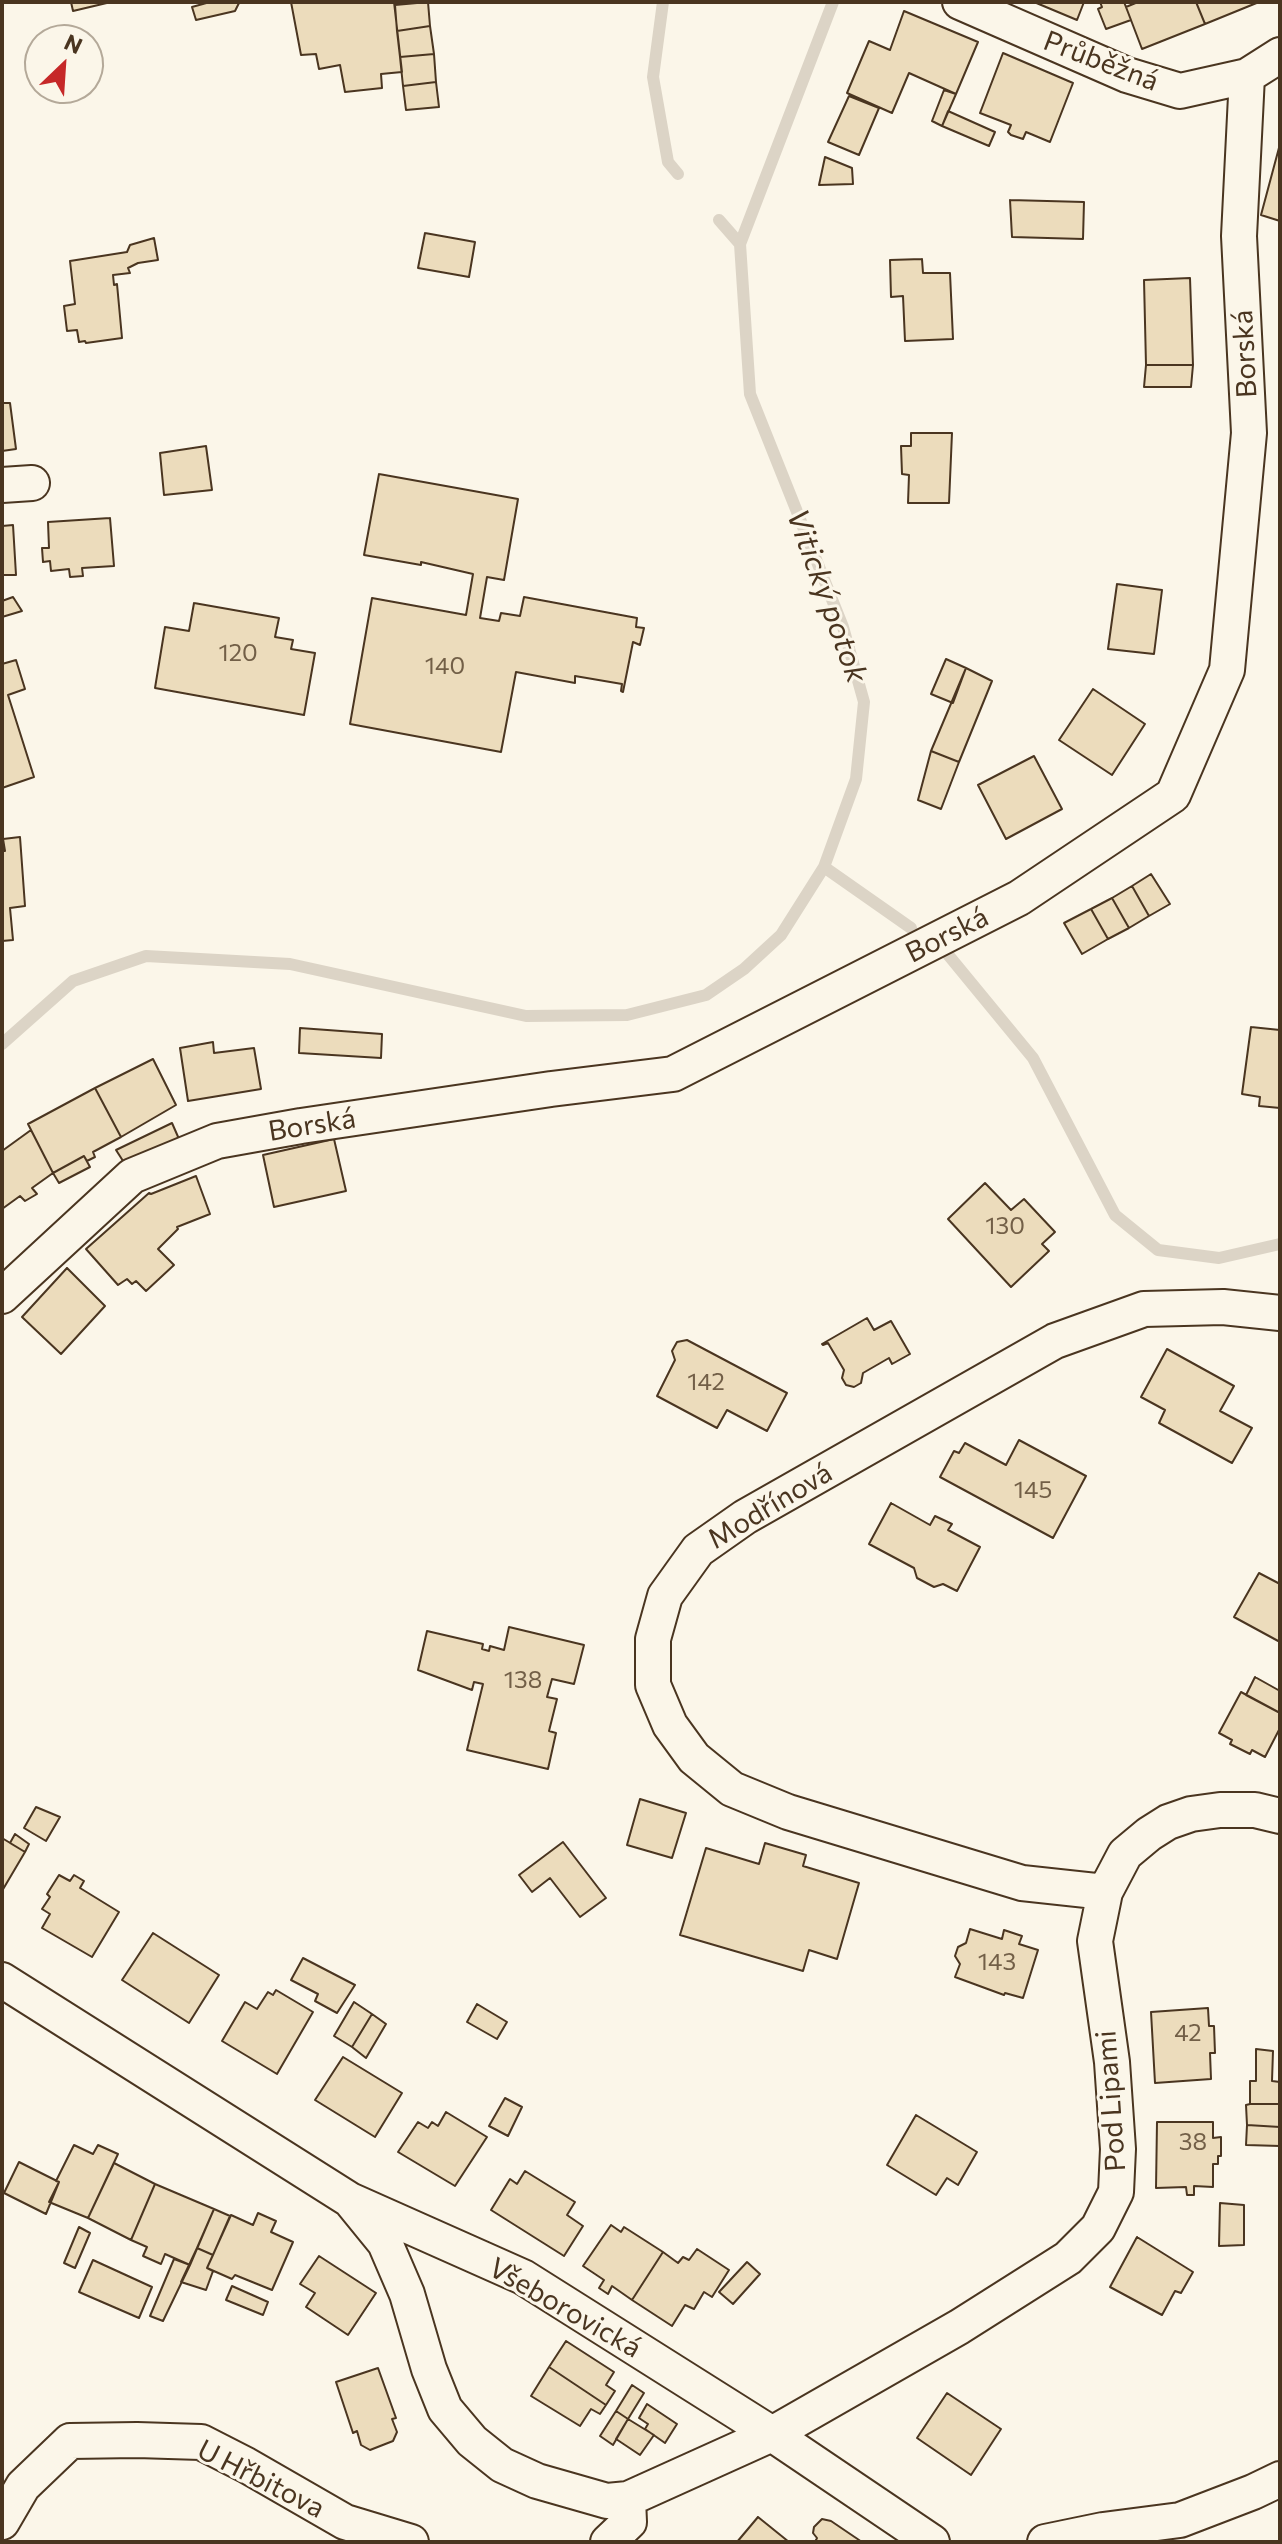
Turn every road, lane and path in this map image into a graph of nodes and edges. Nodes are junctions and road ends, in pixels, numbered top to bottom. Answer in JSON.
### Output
{"nodes":[{"id":1,"x":960,"y":2,"type":"edge"},
{"id":2,"x":1280,"y":55,"type":"edge"},
{"id":3,"x":1247,"y":76,"type":"junction"},
{"id":4,"x":2,"y":1296,"type":"edge"},
{"id":5,"x":1280,"y":1313,"type":"edge"},
{"id":6,"x":1280,"y":1816,"type":"edge"},
{"id":7,"x":1105,"y":1892,"type":"junction"},
{"id":8,"x":2,"y":1980,"type":"edge"},
{"id":9,"x":350,"y":2200,"type":"junction"},
{"id":10,"x":772,"y":2434,"type":"junction"},
{"id":11,"x":1280,"y":2479,"type":"edge"},
{"id":12,"x":2,"y":2522,"type":"edge"},
{"id":13,"x":625,"y":2526,"type":"edge"},
{"id":14,"x":411,"y":2542,"type":"edge"},
{"id":15,"x":932,"y":2542,"type":"edge"},
{"id":16,"x":1045,"y":2542,"type":"edge"}],
"edges":[{"from":1,"to":3,"type":"street","name":"Průběžná"},
{"from":2,"to":3,"type":"street"},
{"from":3,"to":4,"type":"street","name":"Borská"},
{"from":5,"to":7,"type":"street","name":"Modřínová"},
{"from":6,"to":7,"type":"street","name":"Pod Lipami"},
{"from":7,"to":10,"type":"street","name":"Pod Lipami"},
{"from":8,"to":9,"type":"street","name":"Všeborovická"},
{"from":9,"to":10,"type":"street","name":"Všeborovická"},
{"from":9,"to":13,"type":"street","name":"Všeborovická"},
{"from":10,"to":13,"type":"street","name":"Všeborovická"},
{"from":10,"to":15,"type":"street","name":"Všeborovická"},
{"from":11,"to":16,"type":"street"},
{"from":12,"to":14,"type":"street","name":"U Hřbitova"}]}
